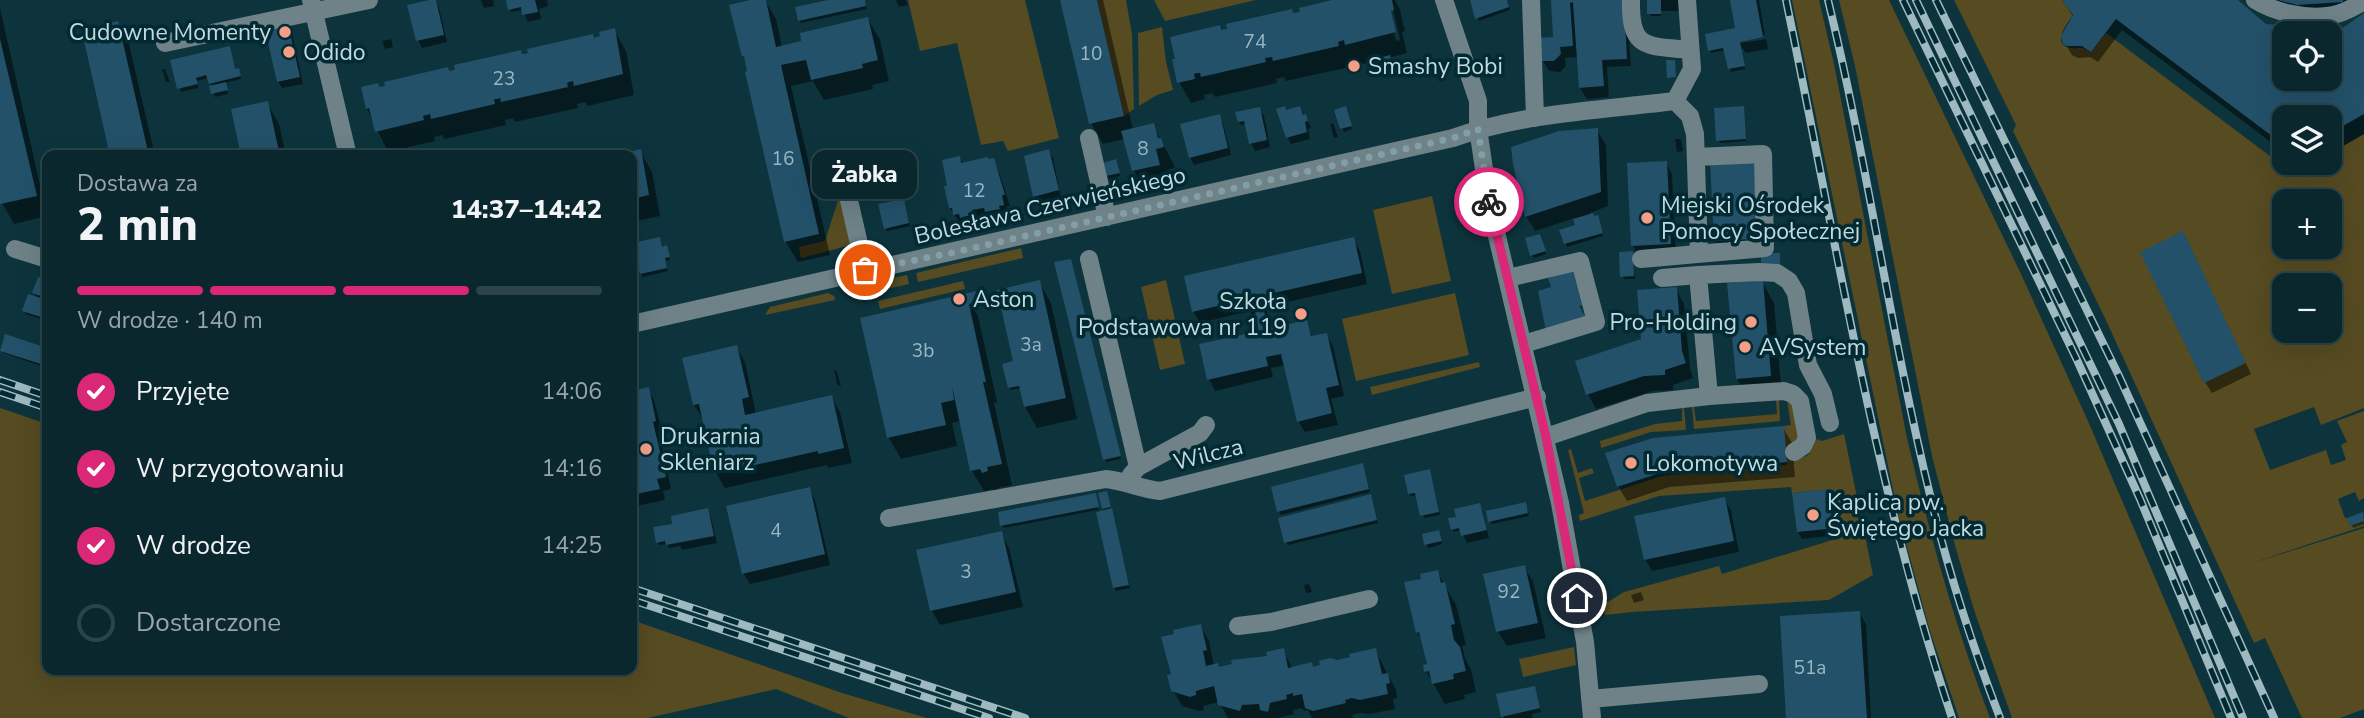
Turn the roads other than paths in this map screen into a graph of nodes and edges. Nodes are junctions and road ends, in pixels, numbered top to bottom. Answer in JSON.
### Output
{"nodes":[{"id":1,"x":369,"y":0,"type":"edge"},
{"id":2,"x":1444,"y":0,"type":"edge"},
{"id":3,"x":1531,"y":0,"type":"edge"},
{"id":4,"x":1632,"y":0,"type":"edge"},
{"id":5,"x":1687,"y":0,"type":"edge"},
{"id":6,"x":2255,"y":0,"type":"edge"},
{"id":7,"x":2364,"y":1,"type":"edge"},
{"id":8,"x":312,"y":6,"type":"edge"},
{"id":9,"x":165,"y":43,"type":"dead end"},
{"id":10,"x":1689,"y":50,"type":"junction"},
{"id":11,"x":1675,"y":101,"type":"junction"},
{"id":12,"x":1535,"y":118,"type":"junction"},
{"id":13,"x":1478,"y":129,"type":"junction"},
{"id":14,"x":1089,"y":138,"type":"dead end"},
{"id":15,"x":347,"y":150,"type":"edge"},
{"id":16,"x":1696,"y":158,"type":"junction"},
{"id":17,"x":843,"y":174,"type":"dead end"},
{"id":18,"x":1107,"y":217,"type":"junction"},
{"id":19,"x":15,"y":249,"type":"dead end"},
{"id":20,"x":1699,"y":254,"type":"junction"},
{"id":21,"x":42,"y":257,"type":"edge"},
{"id":22,"x":1089,"y":259,"type":"dead end"},
{"id":23,"x":1642,"y":259,"type":"dead end"},
{"id":24,"x":865,"y":270,"type":"junction"},
{"id":25,"x":1699,"y":275,"type":"junction"},
{"id":26,"x":1508,"y":278,"type":"junction"},
{"id":27,"x":1662,"y":278,"type":"dead end"},
{"id":28,"x":637,"y":323,"type":"edge"},
{"id":29,"x":1524,"y":344,"type":"junction"},
{"id":30,"x":1709,"y":396,"type":"junction"},
{"id":31,"x":1536,"y":397,"type":"junction"},
{"id":32,"x":1830,"y":423,"type":"dead end"},
{"id":33,"x":1206,"y":425,"type":"dead end"},
{"id":34,"x":1546,"y":437,"type":"junction"},
{"id":35,"x":1794,"y":452,"type":"dead end"},
{"id":36,"x":1133,"y":474,"type":"junction"},
{"id":37,"x":889,"y":518,"type":"dead end"},
{"id":38,"x":1369,"y":598,"type":"dead end"},
{"id":39,"x":1238,"y":625,"type":"dead end"},
{"id":40,"x":1759,"y":684,"type":"dead end"},
{"id":41,"x":1590,"y":699,"type":"junction"},
{"id":42,"x":1592,"y":718,"type":"edge"}],
"edges":[{"from":1,"to":8,"type":"street"},
{"from":2,"to":13,"type":"street"},
{"from":3,"to":12,"type":"street"},
{"from":4,"to":10,"type":"street"},
{"from":5,"to":10,"type":"street"},
{"from":6,"to":7,"type":"street"},
{"from":8,"to":9,"type":"street"},
{"from":8,"to":15,"type":"street"},
{"from":10,"to":11,"type":"street"},
{"from":11,"to":12,"type":"street","name":"Bolesława Czerwieńskiego"},
{"from":11,"to":16,"type":"street"},
{"from":12,"to":13,"type":"street","name":"Bolesława Czerwieńskiego"},
{"from":13,"to":18,"type":"street","name":"Bolesława Czerwieńskiego"},
{"from":13,"to":26,"type":"street"},
{"from":14,"to":18,"type":"street"},
{"from":16,"to":20,"type":"street"},
{"from":16,"to":20,"type":"street"},
{"from":17,"to":24,"type":"street"},
{"from":18,"to":24,"type":"street","name":"Bolesława Czerwieńskiego"},
{"from":19,"to":21,"type":"street"},
{"from":20,"to":23,"type":"street"},
{"from":22,"to":36,"type":"street"},
{"from":24,"to":28,"type":"street","name":"Bolesława Czerwieńskiego"},
{"from":25,"to":27,"type":"street"},
{"from":25,"to":30,"type":"street"},
{"from":25,"to":32,"type":"street"},
{"from":26,"to":29,"type":"street"},
{"from":26,"to":29,"type":"street"},
{"from":29,"to":31,"type":"street"},
{"from":30,"to":34,"type":"street"},
{"from":30,"to":35,"type":"street"},
{"from":31,"to":34,"type":"street"},
{"from":31,"to":36,"type":"street","name":"Wilcza"},
{"from":33,"to":36,"type":"street"},
{"from":34,"to":41,"type":"street"},
{"from":36,"to":37,"type":"street","name":"Wilcza"},
{"from":38,"to":39,"type":"street"},
{"from":40,"to":41,"type":"street"},
{"from":41,"to":42,"type":"street"}]}
